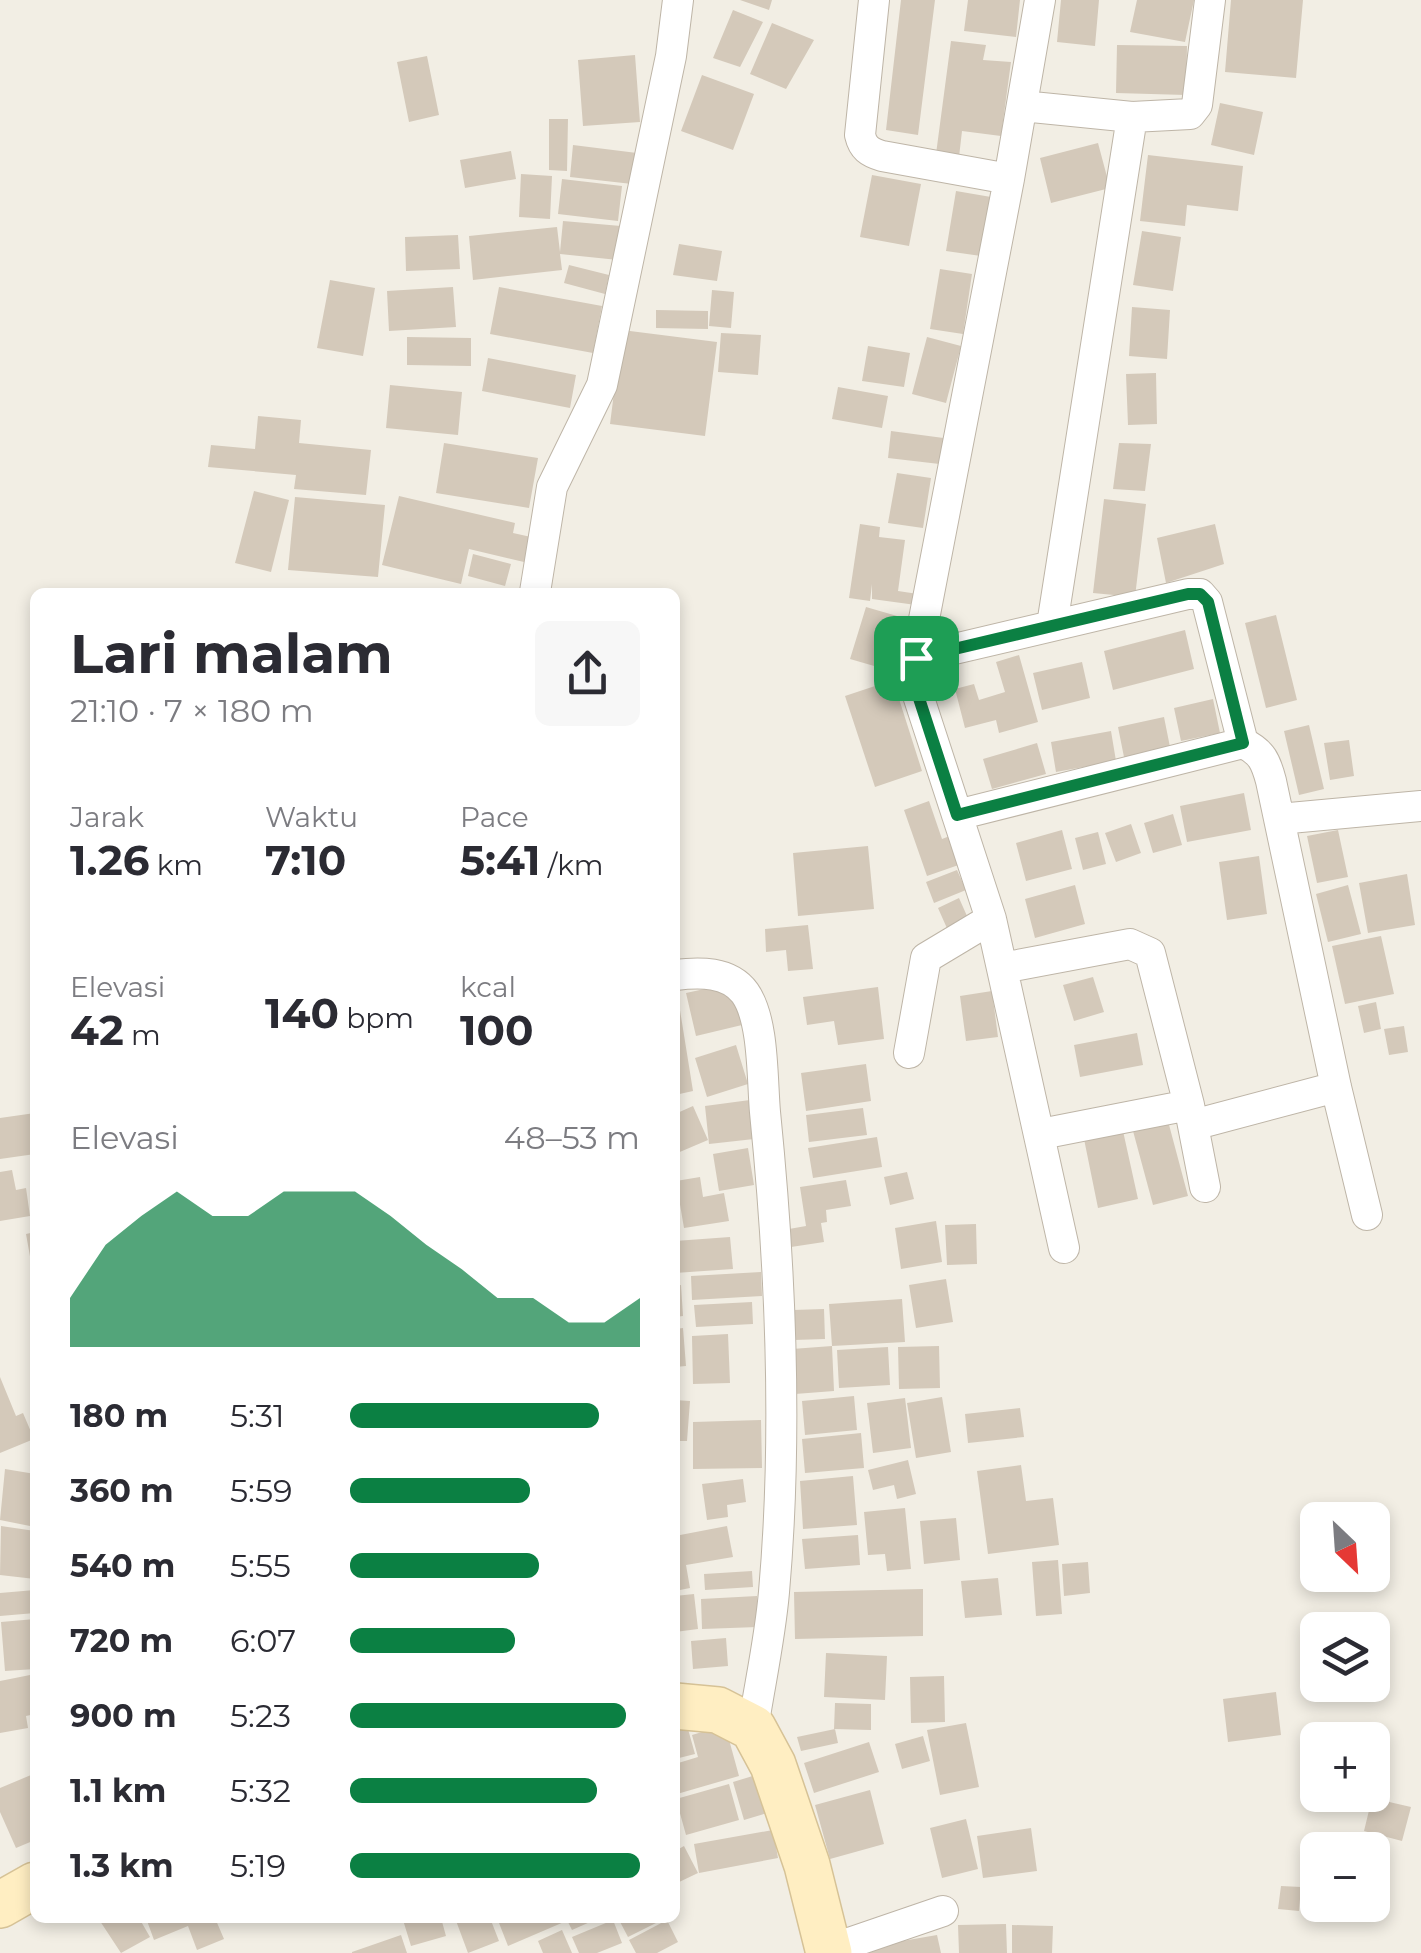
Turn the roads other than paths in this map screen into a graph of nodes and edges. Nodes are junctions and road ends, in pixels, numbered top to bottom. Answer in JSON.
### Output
{"nodes":[{"id":1,"x":678,"y":0,"type":"edge"},
{"id":2,"x":874,"y":0,"type":"edge"},
{"id":3,"x":1040,"y":0,"type":"edge"},
{"id":4,"x":1210,"y":0,"type":"edge"},
{"id":5,"x":1022,"y":106,"type":"junction"},
{"id":6,"x":1132,"y":117,"type":"junction"},
{"id":7,"x":1009,"y":179,"type":"junction"},
{"id":8,"x":536,"y":588,"type":"edge"},
{"id":9,"x":1052,"y":625,"type":"junction"},
{"id":10,"x":916,"y":658,"type":"junction"},
{"id":11,"x":1243,"y":743,"type":"junction"},
{"id":12,"x":1421,"y":806,"type":"edge"},
{"id":13,"x":957,"y":815,"type":"junction"},
{"id":14,"x":1279,"y":819,"type":"junction"},
{"id":15,"x":990,"y":919,"type":"junction"},
{"id":16,"x":1002,"y":968,"type":"junction"},
{"id":17,"x":680,"y":974,"type":"edge"},
{"id":18,"x":909,"y":1054,"type":"dead end"},
{"id":19,"x":1336,"y":1087,"type":"junction"},
{"id":20,"x":1191,"y":1115,"type":"junction"},
{"id":21,"x":1040,"y":1134,"type":"junction"},
{"id":22,"x":1205,"y":1187,"type":"dead end"},
{"id":23,"x":1367,"y":1215,"type":"dead end"},
{"id":24,"x":1064,"y":1248,"type":"dead end"},
{"id":25,"x":680,"y":1706,"type":"edge"},
{"id":26,"x":753,"y":1728,"type":"junction"},
{"id":27,"x":30,"y":1888,"type":"edge"},
{"id":28,"x":0,"y":1905,"type":"edge"},
{"id":29,"x":943,"y":1910,"type":"dead end"},
{"id":30,"x":829,"y":1952,"type":"edge"}],
"edges":[{"from":1,"to":8,"type":"street"},
{"from":2,"to":7,"type":"street"},
{"from":3,"to":5,"type":"street"},
{"from":4,"to":6,"type":"street"},
{"from":5,"to":6,"type":"street"},
{"from":5,"to":7,"type":"street"},
{"from":6,"to":9,"type":"street"},
{"from":7,"to":10,"type":"street"},
{"from":9,"to":10,"type":"street"},
{"from":9,"to":11,"type":"street"},
{"from":10,"to":13,"type":"street"},
{"from":11,"to":13,"type":"street"},
{"from":11,"to":14,"type":"street"},
{"from":12,"to":14,"type":"street"},
{"from":13,"to":15,"type":"street"},
{"from":14,"to":19,"type":"street"},
{"from":15,"to":16,"type":"street"},
{"from":15,"to":18,"type":"street"},
{"from":16,"to":20,"type":"street"},
{"from":16,"to":21,"type":"street"},
{"from":17,"to":26,"type":"street"},
{"from":19,"to":20,"type":"street"},
{"from":19,"to":23,"type":"street"},
{"from":20,"to":21,"type":"street"},
{"from":20,"to":22,"type":"street"},
{"from":21,"to":24,"type":"street"},
{"from":25,"to":26,"type":"street"},
{"from":26,"to":30,"type":"street"},
{"from":27,"to":28,"type":"street"},
{"from":29,"to":30,"type":"street"}]}
